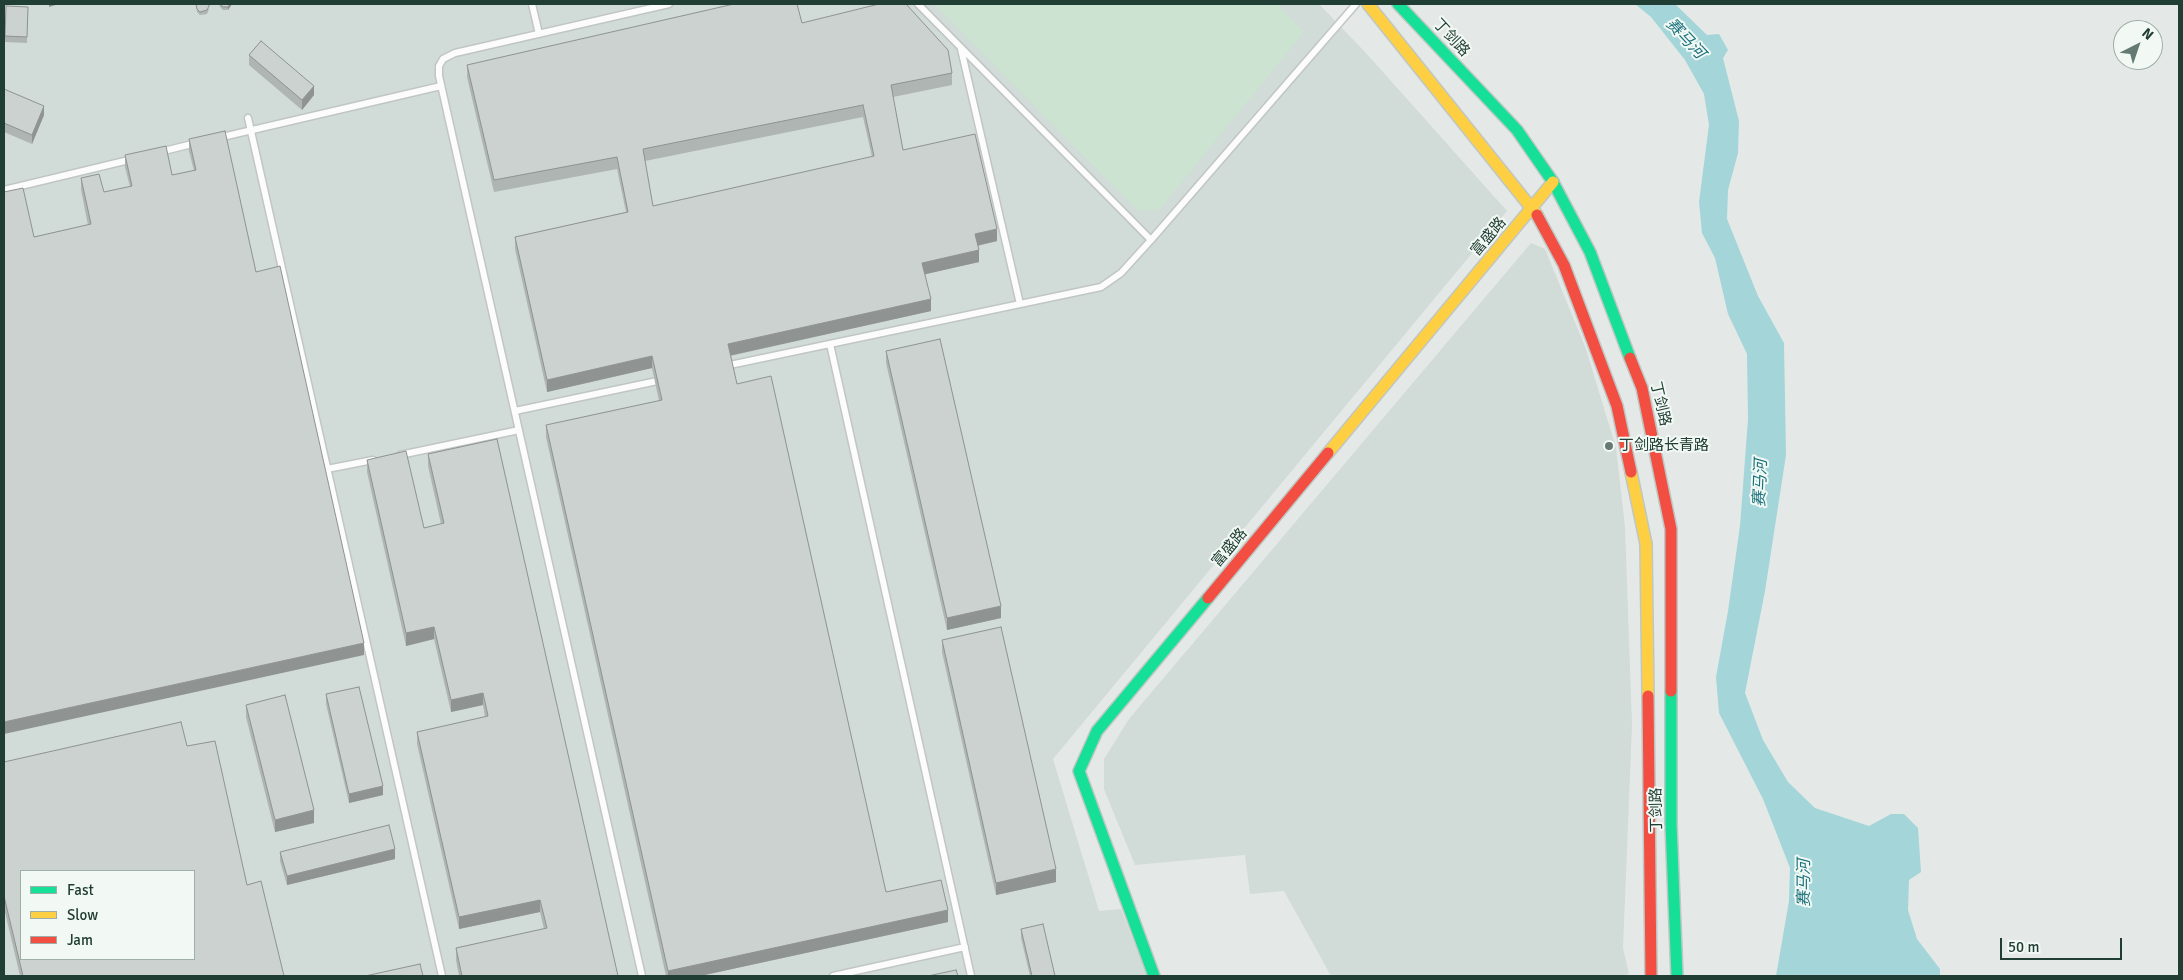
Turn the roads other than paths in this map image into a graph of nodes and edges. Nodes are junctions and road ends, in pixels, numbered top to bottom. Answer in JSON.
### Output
{"nodes":[{"id":1,"x":532,"y":4,"type":"edge"},
{"id":2,"x":669,"y":4,"type":"edge"},
{"id":3,"x":918,"y":4,"type":"edge"},
{"id":4,"x":1356,"y":4,"type":"edge"},
{"id":5,"x":1368,"y":4,"type":"edge"},
{"id":6,"x":1398,"y":4,"type":"edge"},
{"id":7,"x":539,"y":34,"type":"junction"},
{"id":8,"x":961,"y":47,"type":"junction"},
{"id":9,"x":441,"y":86,"type":"junction"},
{"id":10,"x":248,"y":118,"type":"dead end"},
{"id":11,"x":251,"y":130,"type":"junction"},
{"id":12,"x":213,"y":140,"type":"edge"},
{"id":13,"x":203,"y":142,"type":"edge"},
{"id":14,"x":156,"y":153,"type":"edge"},
{"id":15,"x":137,"y":158,"type":"edge"},
{"id":16,"x":1553,"y":182,"type":"junction"},
{"id":17,"x":4,"y":190,"type":"edge"},
{"id":18,"x":1533,"y":208,"type":"junction"},
{"id":19,"x":1151,"y":240,"type":"junction"},
{"id":20,"x":1020,"y":304,"type":"junction"},
{"id":21,"x":830,"y":344,"type":"junction"},
{"id":22,"x":717,"y":368,"type":"edge"},
{"id":23,"x":669,"y":378,"type":"edge"},
{"id":24,"x":514,"y":411,"type":"junction"},
{"id":25,"x":519,"y":430,"type":"junction"},
{"id":26,"x":394,"y":456,"type":"edge"},
{"id":27,"x":385,"y":458,"type":"edge"},
{"id":28,"x":327,"y":469,"type":"junction"},
{"id":29,"x":965,"y":947,"type":"junction"},
{"id":30,"x":442,"y":976,"type":"edge"},
{"id":31,"x":642,"y":976,"type":"edge"},
{"id":32,"x":833,"y":976,"type":"edge"},
{"id":33,"x":971,"y":976,"type":"edge"},
{"id":34,"x":1154,"y":976,"type":"edge"},
{"id":35,"x":1651,"y":976,"type":"edge"},
{"id":36,"x":1677,"y":976,"type":"edge"}],
"edges":[{"from":1,"to":7,"type":"lane"},
{"from":2,"to":7,"type":"lane"},
{"from":3,"to":8,"type":"lane"},
{"from":4,"to":19,"type":"lane"},
{"from":5,"to":18,"type":"main road","name":"丁剑路"},
{"from":6,"to":16,"type":"main road","name":"丁剑路"},
{"from":7,"to":9,"type":"lane"},
{"from":8,"to":19,"type":"lane"},
{"from":8,"to":20,"type":"lane"},
{"from":9,"to":11,"type":"lane"},
{"from":9,"to":24,"type":"lane"},
{"from":10,"to":11,"type":"lane"},
{"from":11,"to":12,"type":"lane"},
{"from":11,"to":28,"type":"lane"},
{"from":13,"to":14,"type":"lane"},
{"from":15,"to":17,"type":"lane"},
{"from":16,"to":18,"type":"main road","name":"富盛路"},
{"from":16,"to":36,"type":"main road","name":"丁剑路"},
{"from":18,"to":34,"type":"main road","name":"富盛路"},
{"from":18,"to":35,"type":"main road","name":"丁剑路"},
{"from":19,"to":20,"type":"lane"},
{"from":20,"to":21,"type":"lane"},
{"from":21,"to":22,"type":"lane"},
{"from":21,"to":29,"type":"lane"},
{"from":23,"to":24,"type":"lane"},
{"from":24,"to":25,"type":"lane"},
{"from":25,"to":26,"type":"lane"},
{"from":25,"to":31,"type":"lane"},
{"from":27,"to":28,"type":"lane"},
{"from":28,"to":30,"type":"lane"},
{"from":29,"to":32,"type":"lane"},
{"from":29,"to":33,"type":"lane"}]}
